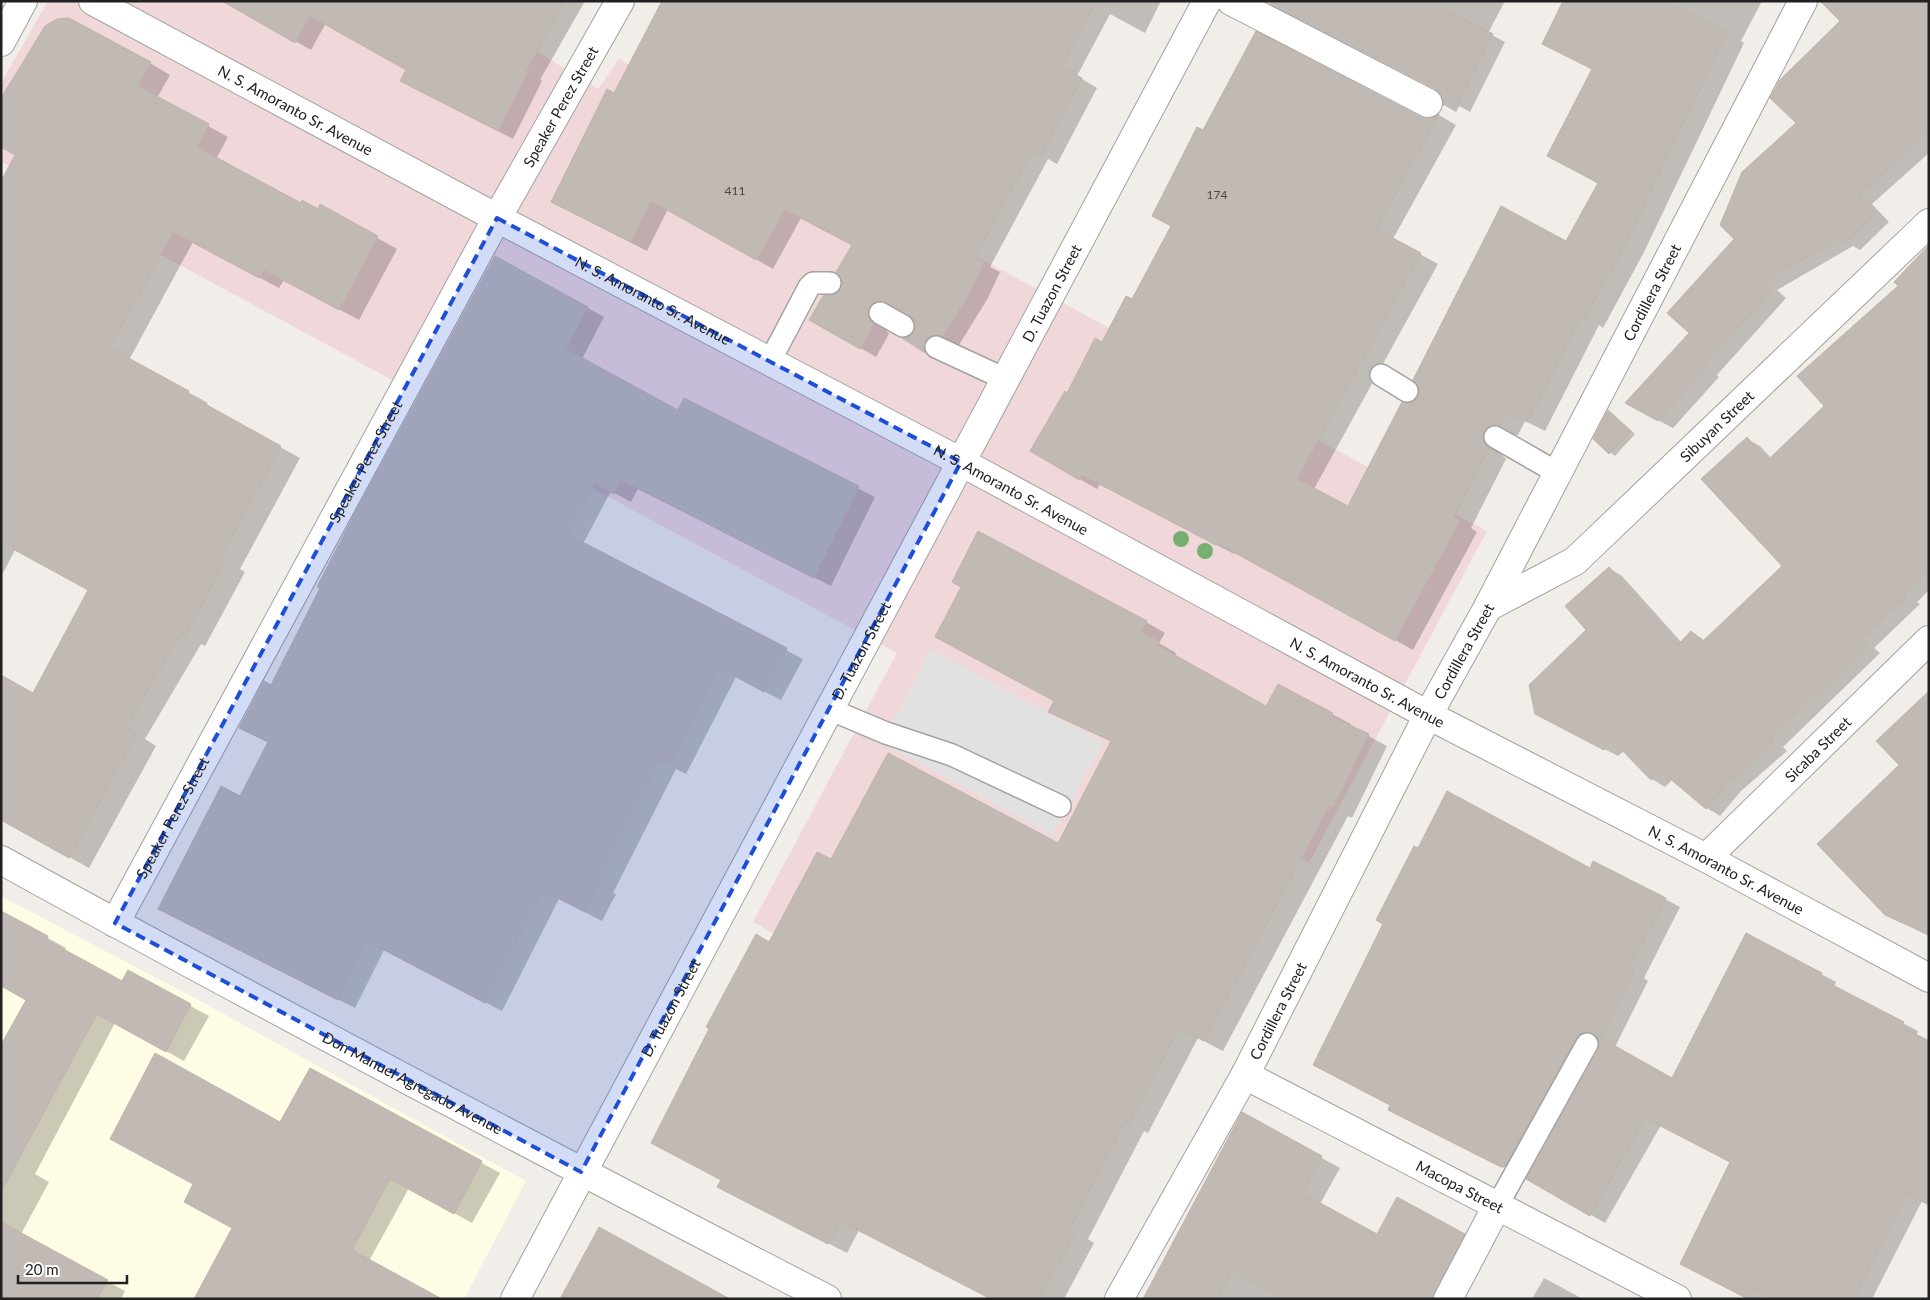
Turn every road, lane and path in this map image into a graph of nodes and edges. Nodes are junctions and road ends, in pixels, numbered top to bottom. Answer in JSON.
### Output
{"nodes":[{"id":1,"x":23,"y":1,"type":"edge"},
{"id":2,"x":93,"y":1,"type":"edge"},
{"id":3,"x":620,"y":1,"type":"edge"},
{"id":4,"x":1207,"y":1,"type":"edge"},
{"id":5,"x":1232,"y":1,"type":"edge"},
{"id":6,"x":1803,"y":1,"type":"edge"},
{"id":7,"x":1,"y":42,"type":"edge"},
{"id":8,"x":1428,"y":103,"type":"dead end"},
{"id":9,"x":497,"y":218,"type":"junction"},
{"id":10,"x":1929,"y":223,"type":"edge"},
{"id":11,"x":830,"y":283,"type":"dead end"},
{"id":12,"x":880,"y":313,"type":"dead end"},
{"id":13,"x":902,"y":326,"type":"dead end"},
{"id":14,"x":936,"y":347,"type":"dead end"},
{"id":15,"x":770,"y":361,"type":"junction"},
{"id":16,"x":1381,"y":374,"type":"dead end"},
{"id":17,"x":1005,"y":379,"type":"junction"},
{"id":18,"x":1407,"y":391,"type":"dead end"},
{"id":19,"x":1495,"y":437,"type":"dead end"},
{"id":20,"x":961,"y":462,"type":"junction"},
{"id":21,"x":1558,"y":473,"type":"junction"},
{"id":22,"x":1488,"y":607,"type":"junction"},
{"id":23,"x":1929,"y":640,"type":"edge"},
{"id":24,"x":830,"y":708,"type":"junction"},
{"id":25,"x":1428,"y":715,"type":"junction"},
{"id":26,"x":1060,"y":806,"type":"dead end"},
{"id":27,"x":1706,"y":858,"type":"junction"},
{"id":28,"x":1,"y":860,"type":"edge"},
{"id":29,"x":115,"y":923,"type":"junction"},
{"id":30,"x":1929,"y":978,"type":"edge"},
{"id":31,"x":1587,"y":1044,"type":"dead end"},
{"id":32,"x":1245,"y":1075,"type":"junction"},
{"id":33,"x":582,"y":1172,"type":"junction"},
{"id":34,"x":1496,"y":1206,"type":"junction"},
{"id":35,"x":514,"y":1299,"type":"edge"},
{"id":36,"x":827,"y":1299,"type":"edge"},
{"id":37,"x":1119,"y":1299,"type":"edge"},
{"id":38,"x":1448,"y":1299,"type":"edge"},
{"id":39,"x":1677,"y":1299,"type":"edge"}],
"edges":[{"from":1,"to":7,"type":"street"},
{"from":2,"to":9,"type":"street","name":"N. S. Amoranto Sr. Avenue"},
{"from":3,"to":9,"type":"street","name":"Speaker Perez Street"},
{"from":4,"to":17,"type":"street","name":"D. Tuazon Street"},
{"from":5,"to":8,"type":"street"},
{"from":6,"to":21,"type":"street","name":"Cordillera Street"},
{"from":9,"to":15,"type":"street","name":"N. S. Amoranto Sr. Avenue"},
{"from":9,"to":29,"type":"street","name":"Speaker Perez Street"},
{"from":10,"to":22,"type":"street","name":"Sibuyan Street"},
{"from":11,"to":15,"type":"lane"},
{"from":12,"to":13,"type":"lane"},
{"from":14,"to":17,"type":"lane"},
{"from":15,"to":20,"type":"street","name":"N. S. Amoranto Sr. Avenue"},
{"from":16,"to":18,"type":"lane"},
{"from":17,"to":20,"type":"street","name":"D. Tuazon Street"},
{"from":19,"to":21,"type":"lane"},
{"from":20,"to":24,"type":"street","name":"D. Tuazon Street"},
{"from":20,"to":25,"type":"street","name":"N. S. Amoranto Sr. Avenue"},
{"from":21,"to":22,"type":"street","name":"Cordillera Street"},
{"from":22,"to":25,"type":"street","name":"Cordillera Street"},
{"from":23,"to":27,"type":"street","name":"Sicaba Street"},
{"from":24,"to":26,"type":"lane"},
{"from":24,"to":33,"type":"street","name":"D. Tuazon Street"},
{"from":25,"to":27,"type":"street","name":"N. S. Amoranto Sr. Avenue"},
{"from":25,"to":32,"type":"street","name":"Cordillera Street"},
{"from":27,"to":30,"type":"street","name":"N. S. Amoranto Sr. Avenue"},
{"from":28,"to":29,"type":"street","name":"Don Manuel Agregado Avenue"},
{"from":29,"to":33,"type":"street","name":"Don Manuel Agregado Avenue"},
{"from":31,"to":34,"type":"lane"},
{"from":32,"to":34,"type":"street","name":"Macopa Street"},
{"from":32,"to":37,"type":"street","name":"Cordillera Street"},
{"from":33,"to":35,"type":"street","name":"D. Tuazon Street"},
{"from":33,"to":36,"type":"street","name":"Don Manuel Agregado Avenue"},
{"from":34,"to":38,"type":"street"},
{"from":34,"to":39,"type":"street","name":"Macopa Street"}]}
